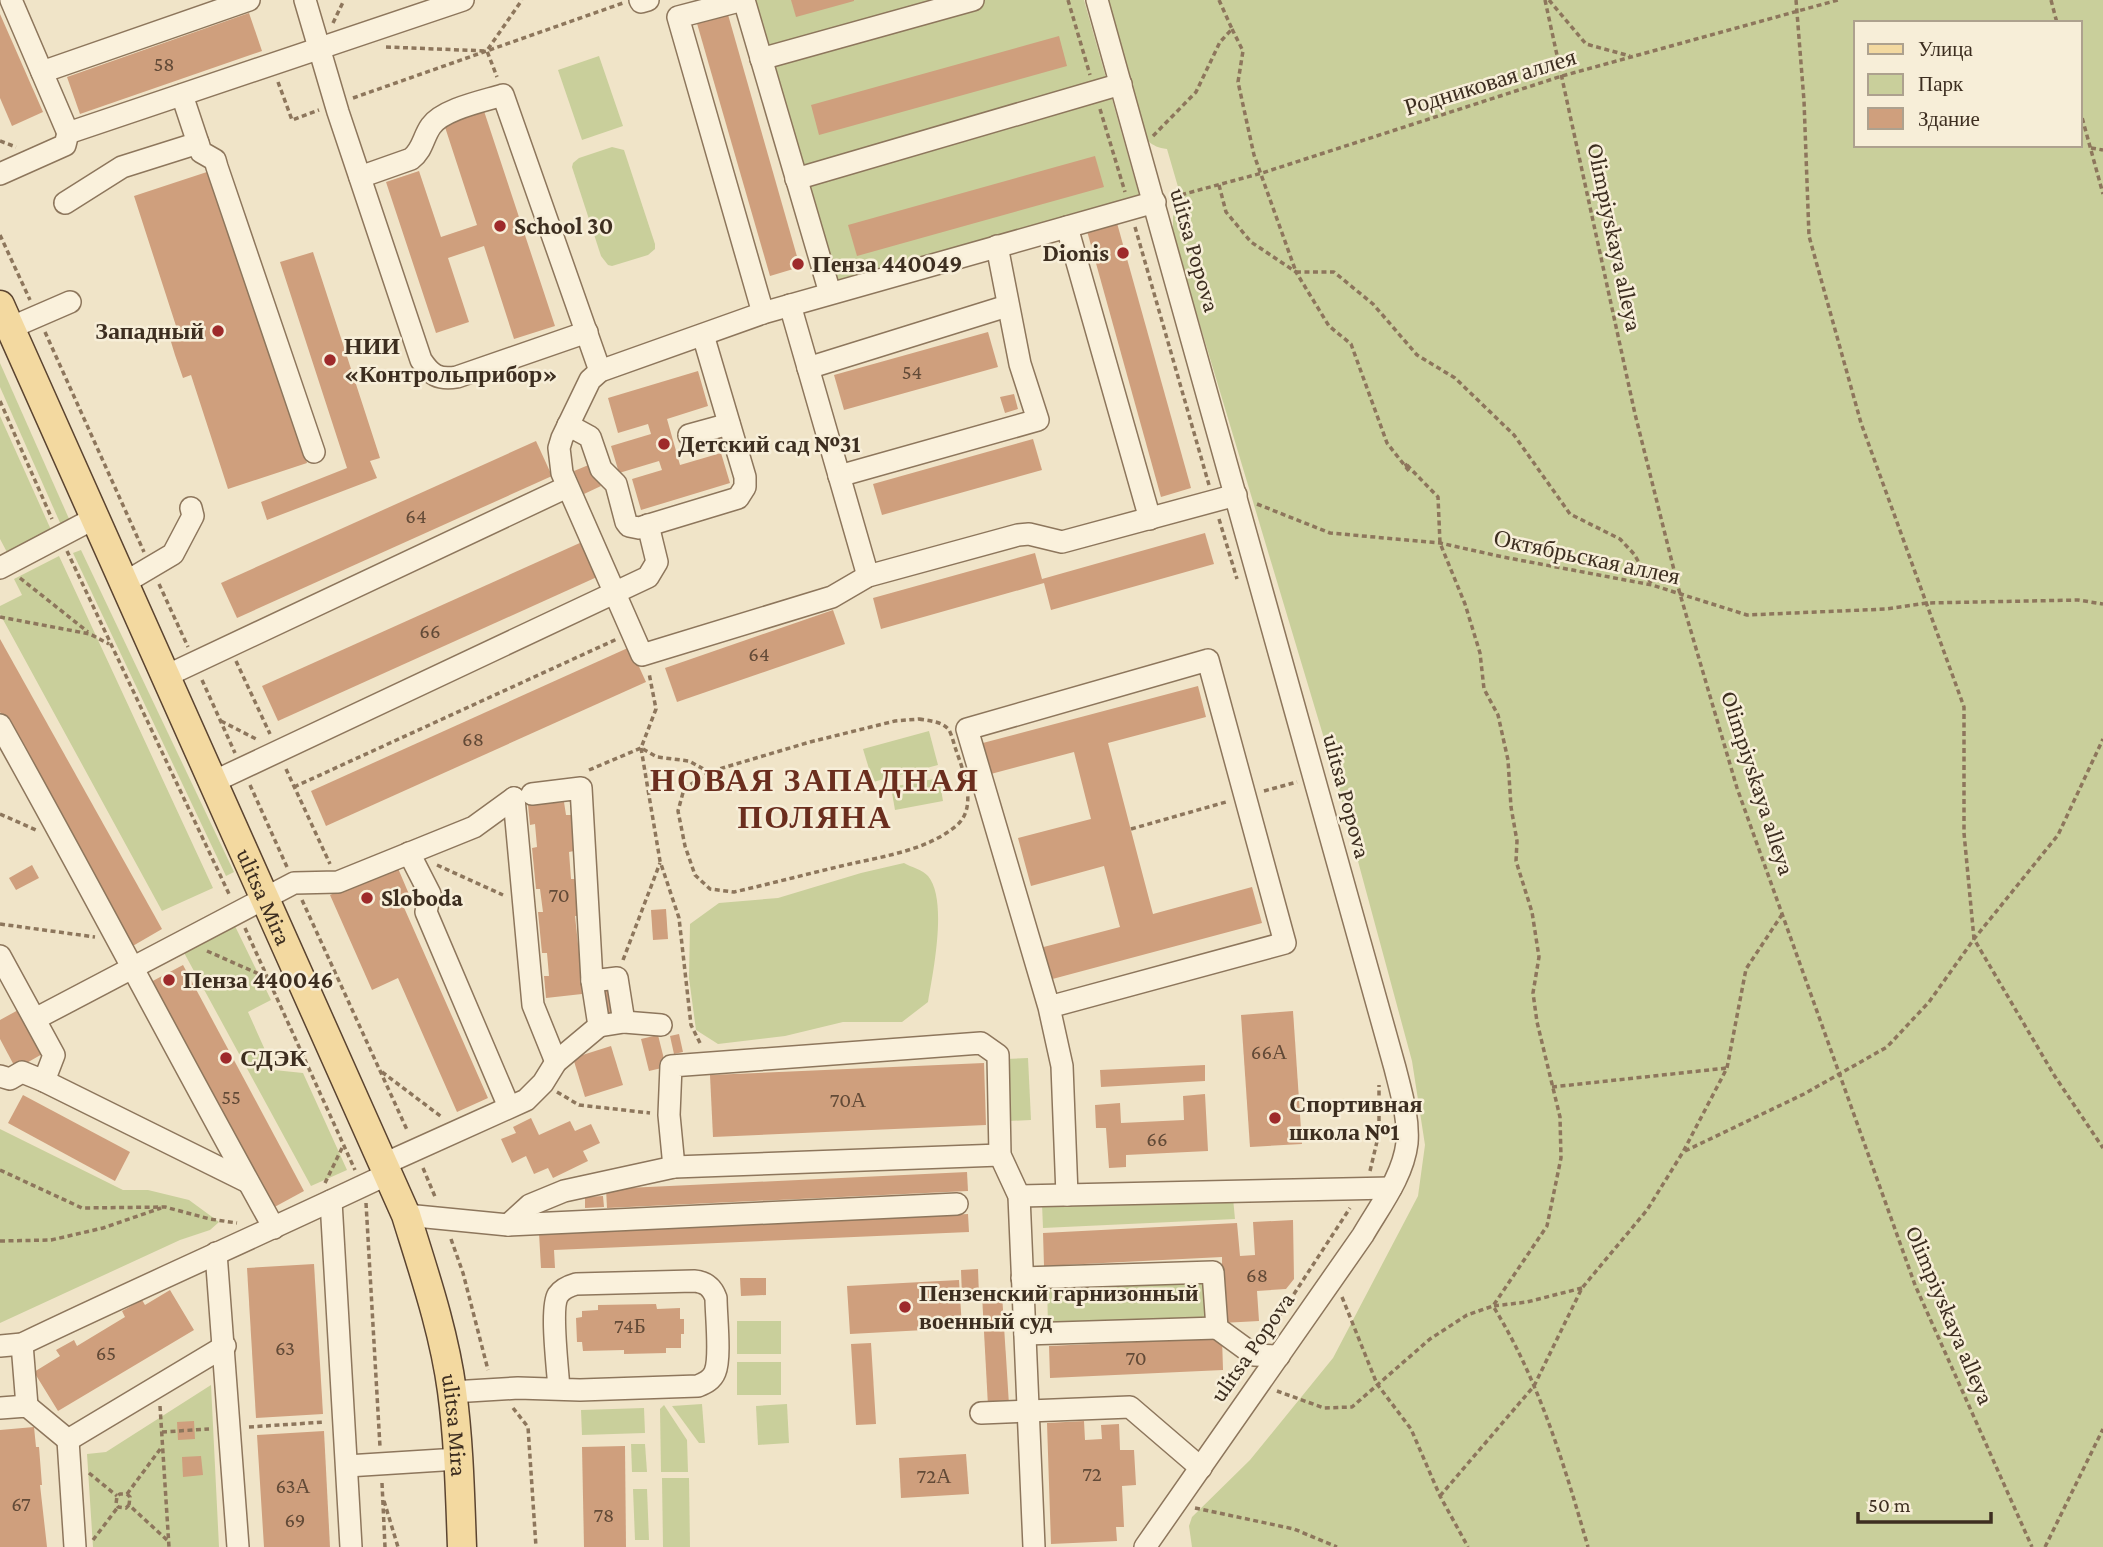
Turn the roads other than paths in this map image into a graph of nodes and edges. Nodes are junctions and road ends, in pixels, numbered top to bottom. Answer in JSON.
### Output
{"nodes":[{"id":1,"x":11,"y":0,"type":"edge"},
{"id":2,"x":249,"y":0,"type":"edge"},
{"id":3,"x":305,"y":0,"type":"edge"},
{"id":4,"x":463,"y":0,"type":"edge"},
{"id":5,"x":743,"y":0,"type":"edge"},
{"id":6,"x":973,"y":0,"type":"edge"},
{"id":7,"x":1097,"y":0,"type":"edge"},
{"id":8,"x":400,"y":10,"type":"edge"},
{"id":9,"x":319,"y":48,"type":"junction"},
{"id":10,"x":761,"y":59,"type":"junction"},
{"id":11,"x":42,"y":72,"type":"junction"},
{"id":12,"x":1121,"y":83,"type":"junction"},
{"id":13,"x":182,"y":94,"type":"junction"},
{"id":14,"x":68,"y":133,"type":"junction"},
{"id":15,"x":198,"y":143,"type":"junction"},
{"id":16,"x":0,"y":174,"type":"edge"},
{"id":17,"x":360,"y":177,"type":"junction"},
{"id":18,"x":796,"y":179,"type":"junction"},
{"id":19,"x":1154,"y":202,"type":"junction"},
{"id":20,"x":65,"y":203,"type":"dead end"},
{"id":21,"x":1066,"y":227,"type":"junction"},
{"id":22,"x":997,"y":246,"type":"junction"},
{"id":23,"x":830,"y":293,"type":"junction"},
{"id":24,"x":70,"y":302,"type":"dead end"},
{"id":25,"x":790,"y":305,"type":"junction"},
{"id":26,"x":1007,"y":306,"type":"junction"},
{"id":27,"x":763,"y":313,"type":"junction"},
{"id":28,"x":5,"y":317,"type":"edge"},
{"id":29,"x":587,"y":332,"type":"junction"},
{"id":30,"x":703,"y":335,"type":"junction"},
{"id":31,"x":808,"y":368,"type":"junction"},
{"id":32,"x":600,"y":371,"type":"junction"},
{"id":33,"x":729,"y":424,"type":"junction"},
{"id":34,"x":568,"y":425,"type":"junction"},
{"id":35,"x":689,"y":435,"type":"dead end"},
{"id":36,"x":314,"y":452,"type":"dead end"},
{"id":37,"x":839,"y":476,"type":"junction"},
{"id":38,"x":567,"y":487,"type":"junction"},
{"id":39,"x":1236,"y":495,"type":"junction"},
{"id":40,"x":191,"y":508,"type":"dead end"},
{"id":41,"x":95,"y":518,"type":"junction"},
{"id":42,"x":1150,"y":519,"type":"junction"},
{"id":43,"x":648,"y":525,"type":"junction"},
{"id":44,"x":2,"y":567,"type":"edge"},
{"id":45,"x":868,"y":576,"type":"junction"},
{"id":46,"x":124,"y":583,"type":"junction"},
{"id":47,"x":614,"y":593,"type":"junction"},
{"id":48,"x":166,"y":676,"type":"junction"},
{"id":49,"x":0,"y":725,"type":"edge"},
{"id":50,"x":213,"y":782,"type":"junction"},
{"id":51,"x":532,"y":794,"type":"dead end"},
{"id":52,"x":409,"y":853,"type":"junction"},
{"id":53,"x":264,"y":897,"type":"junction"},
{"id":54,"x":0,"y":956,"type":"edge"},
{"id":55,"x":132,"y":968,"type":"junction"},
{"id":56,"x":592,"y":981,"type":"junction"},
{"id":57,"x":1049,"y":1007,"type":"junction"},
{"id":58,"x":35,"y":1019,"type":"junction"},
{"id":59,"x":624,"y":1022,"type":"junction"},
{"id":60,"x":661,"y":1025,"type":"dead end"},
{"id":61,"x":599,"y":1026,"type":"junction"},
{"id":62,"x":556,"y":1062,"type":"junction"},
{"id":63,"x":0,"y":1076,"type":"edge"},
{"id":64,"x":44,"y":1081,"type":"junction"},
{"id":65,"x":509,"y":1107,"type":"junction"},
{"id":66,"x":1000,"y":1154,"type":"junction"},
{"id":67,"x":674,"y":1167,"type":"junction"},
{"id":68,"x":386,"y":1169,"type":"junction"},
{"id":69,"x":248,"y":1182,"type":"junction"},
{"id":70,"x":1391,"y":1188,"type":"junction"},
{"id":71,"x":1067,"y":1195,"type":"junction"},
{"id":72,"x":1019,"y":1196,"type":"junction"},
{"id":73,"x":957,"y":1204,"type":"dead end"},
{"id":74,"x":322,"y":1206,"type":"junction"},
{"id":75,"x":406,"y":1215,"type":"junction"},
{"id":76,"x":508,"y":1225,"type":"junction"},
{"id":77,"x":274,"y":1228,"type":"junction"},
{"id":78,"x":216,"y":1254,"type":"junction"},
{"id":79,"x":1022,"y":1278,"type":"junction"},
{"id":80,"x":1217,"y":1328,"type":"junction"},
{"id":81,"x":1025,"y":1334,"type":"junction"},
{"id":82,"x":22,"y":1344,"type":"junction"},
{"id":83,"x":0,"y":1346,"type":"edge"},
{"id":84,"x":225,"y":1346,"type":"junction"},
{"id":85,"x":1279,"y":1356,"type":"junction"},
{"id":86,"x":559,"y":1390,"type":"junction"},
{"id":87,"x":452,"y":1392,"type":"junction"},
{"id":88,"x":27,"y":1406,"type":"junction"},
{"id":89,"x":0,"y":1408,"type":"edge"},
{"id":90,"x":1028,"y":1411,"type":"junction"},
{"id":91,"x":981,"y":1413,"type":"dead end"},
{"id":92,"x":68,"y":1448,"type":"junction"},
{"id":93,"x":458,"y":1459,"type":"junction"},
{"id":94,"x":348,"y":1466,"type":"junction"},
{"id":95,"x":1200,"y":1468,"type":"junction"},
{"id":96,"x":75,"y":1547,"type":"edge"},
{"id":97,"x":238,"y":1547,"type":"edge"},
{"id":98,"x":351,"y":1547,"type":"edge"},
{"id":99,"x":462,"y":1547,"type":"edge"},
{"id":100,"x":1034,"y":1547,"type":"edge"},
{"id":101,"x":1145,"y":1547,"type":"edge"}],
"edges":[{"from":1,"to":11,"type":"street"},
{"from":2,"to":11,"type":"street"},
{"from":3,"to":9,"type":"street"},
{"from":4,"to":8,"type":"street"},
{"from":5,"to":10,"type":"street"},
{"from":5,"to":27,"type":"street"},
{"from":6,"to":10,"type":"street"},
{"from":7,"to":12,"type":"street","name":"ulitsa Popova"},
{"from":8,"to":9,"type":"street"},
{"from":9,"to":13,"type":"street"},
{"from":9,"to":17,"type":"street"},
{"from":10,"to":18,"type":"street"},
{"from":11,"to":14,"type":"street"},
{"from":12,"to":18,"type":"street"},
{"from":12,"to":19,"type":"street","name":"ulitsa Popova"},
{"from":13,"to":14,"type":"street"},
{"from":13,"to":15,"type":"street"},
{"from":14,"to":16,"type":"street"},
{"from":15,"to":20,"type":"street"},
{"from":15,"to":36,"type":"street"},
{"from":17,"to":29,"type":"street"},
{"from":17,"to":29,"type":"street"},
{"from":18,"to":23,"type":"street"},
{"from":19,"to":21,"type":"street"},
{"from":19,"to":39,"type":"street","name":"ulitsa Popova"},
{"from":21,"to":22,"type":"street"},
{"from":21,"to":42,"type":"street"},
{"from":22,"to":23,"type":"street"},
{"from":22,"to":26,"type":"street"},
{"from":23,"to":25,"type":"street"},
{"from":24,"to":28,"type":"street"},
{"from":25,"to":27,"type":"street"},
{"from":25,"to":31,"type":"street"},
{"from":26,"to":31,"type":"street"},
{"from":26,"to":37,"type":"street"},
{"from":27,"to":30,"type":"street"},
{"from":28,"to":41,"type":"main road","name":"ulitsa Mira"},
{"from":29,"to":32,"type":"street"},
{"from":30,"to":32,"type":"street"},
{"from":30,"to":33,"type":"street"},
{"from":31,"to":37,"type":"street"},
{"from":32,"to":34,"type":"street"},
{"from":33,"to":35,"type":"street"},
{"from":33,"to":43,"type":"street"},
{"from":34,"to":38,"type":"street"},
{"from":34,"to":43,"type":"street"},
{"from":37,"to":45,"type":"street"},
{"from":38,"to":47,"type":"street"},
{"from":38,"to":48,"type":"street"},
{"from":39,"to":42,"type":"street"},
{"from":39,"to":70,"type":"street","name":"ulitsa Popova"},
{"from":40,"to":46,"type":"street"},
{"from":41,"to":44,"type":"street"},
{"from":41,"to":46,"type":"main road","name":"ulitsa Mira"},
{"from":42,"to":45,"type":"street"},
{"from":43,"to":47,"type":"street"},
{"from":45,"to":47,"type":"street"},
{"from":46,"to":48,"type":"main road","name":"ulitsa Mira"},
{"from":47,"to":50,"type":"street"},
{"from":48,"to":50,"type":"main road","name":"ulitsa Mira"},
{"from":49,"to":55,"type":"street"},
{"from":50,"to":53,"type":"main road","name":"ulitsa Mira"},
{"from":51,"to":56,"type":"street"},
{"from":52,"to":53,"type":"street"},
{"from":52,"to":62,"type":"street"},
{"from":52,"to":65,"type":"street"},
{"from":53,"to":55,"type":"street"},
{"from":53,"to":68,"type":"main road","name":"ulitsa Mira"},
{"from":54,"to":58,"type":"street"},
{"from":55,"to":58,"type":"street"},
{"from":55,"to":69,"type":"street"},
{"from":56,"to":59,"type":"street"},
{"from":56,"to":61,"type":"street"},
{"from":57,"to":57,"type":"street"},
{"from":57,"to":71,"type":"street"},
{"from":58,"to":64,"type":"street"},
{"from":59,"to":60,"type":"street"},
{"from":59,"to":61,"type":"street"},
{"from":61,"to":62,"type":"street"},
{"from":62,"to":65,"type":"street"},
{"from":63,"to":64,"type":"street"},
{"from":64,"to":69,"type":"street"},
{"from":65,"to":68,"type":"street"},
{"from":66,"to":67,"type":"street"},
{"from":66,"to":67,"type":"street"},
{"from":66,"to":72,"type":"street"},
{"from":67,"to":76,"type":"street"},
{"from":68,"to":74,"type":"street"},
{"from":68,"to":75,"type":"main road","name":"ulitsa Mira"},
{"from":69,"to":77,"type":"street"},
{"from":70,"to":71,"type":"street"},
{"from":70,"to":85,"type":"street","name":"ulitsa Popova"},
{"from":71,"to":72,"type":"street"},
{"from":72,"to":79,"type":"street"},
{"from":73,"to":76,"type":"street"},
{"from":74,"to":77,"type":"street"},
{"from":74,"to":94,"type":"street"},
{"from":75,"to":76,"type":"street"},
{"from":75,"to":87,"type":"main road","name":"ulitsa Mira"},
{"from":77,"to":78,"type":"street"},
{"from":78,"to":82,"type":"street"},
{"from":78,"to":84,"type":"street"},
{"from":79,"to":80,"type":"street"},
{"from":79,"to":81,"type":"street"},
{"from":80,"to":81,"type":"street"},
{"from":80,"to":85,"type":"street"},
{"from":81,"to":90,"type":"street"},
{"from":82,"to":83,"type":"street"},
{"from":82,"to":88,"type":"street"},
{"from":84,"to":92,"type":"street"},
{"from":84,"to":97,"type":"street"},
{"from":85,"to":95,"type":"street","name":"ulitsa Popova"},
{"from":86,"to":86,"type":"street"},
{"from":86,"to":87,"type":"street"},
{"from":87,"to":93,"type":"main road","name":"ulitsa Mira"},
{"from":88,"to":89,"type":"street"},
{"from":88,"to":92,"type":"street"},
{"from":90,"to":91,"type":"street"},
{"from":90,"to":95,"type":"street"},
{"from":90,"to":100,"type":"street"},
{"from":92,"to":96,"type":"street"},
{"from":93,"to":94,"type":"street"},
{"from":93,"to":99,"type":"main road","name":"ulitsa Mira"},
{"from":94,"to":98,"type":"street"},
{"from":95,"to":101,"type":"street","name":"ulitsa Popova"}]}
